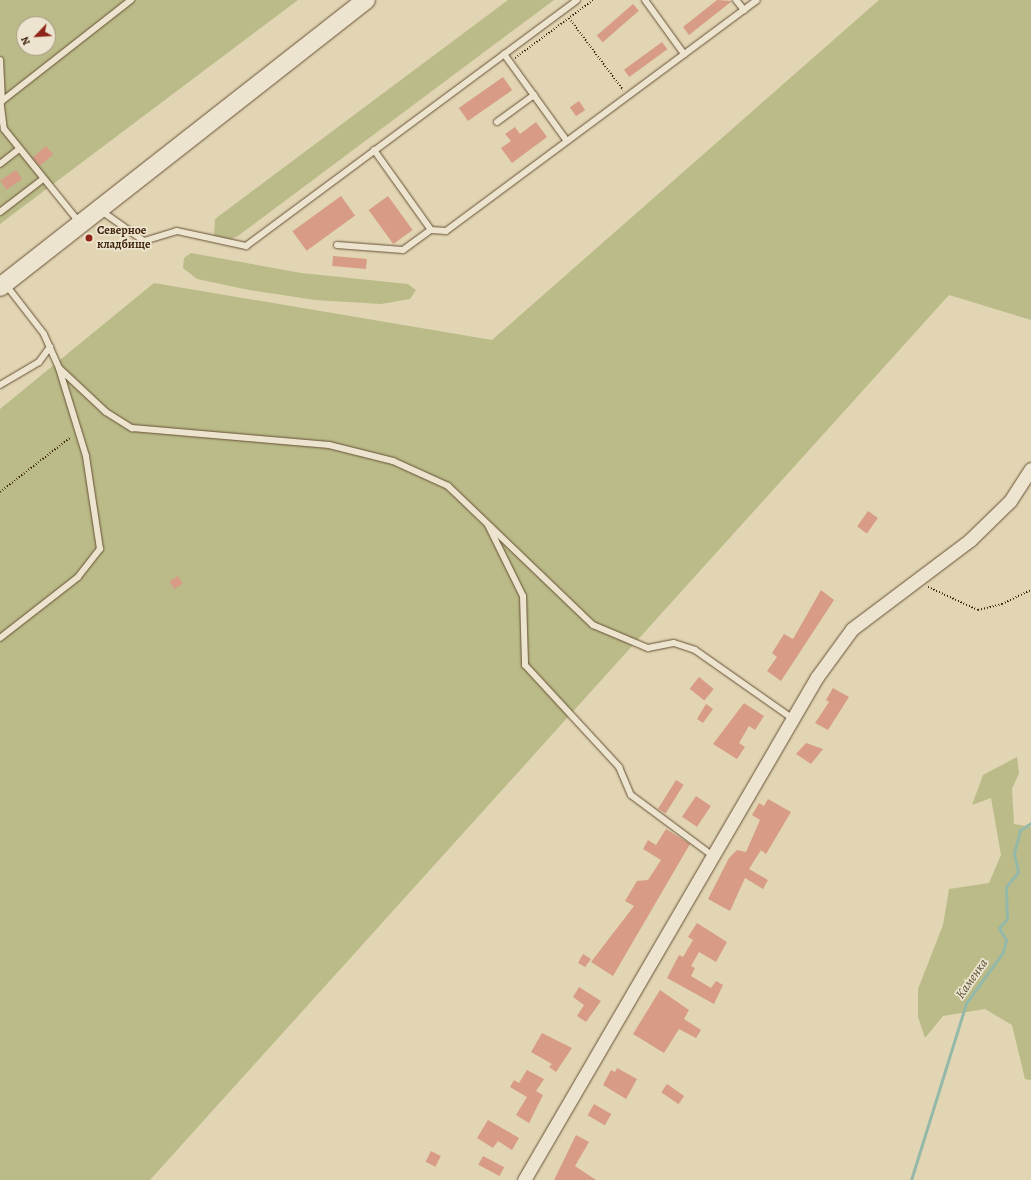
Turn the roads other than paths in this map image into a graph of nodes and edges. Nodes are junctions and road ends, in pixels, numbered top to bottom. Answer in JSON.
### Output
{"nodes":[{"id":1,"x":131,"y":0,"type":"edge"},
{"id":2,"x":366,"y":0,"type":"edge"},
{"id":3,"x":578,"y":0,"type":"edge"},
{"id":4,"x":645,"y":0,"type":"edge"},
{"id":5,"x":736,"y":0,"type":"edge"},
{"id":6,"x":757,"y":0,"type":"edge"},
{"id":7,"x":744,"y":10,"type":"junction"},
{"id":8,"x":504,"y":54,"type":"junction"},
{"id":9,"x":684,"y":54,"type":"junction"},
{"id":10,"x":0,"y":60,"type":"edge"},
{"id":11,"x":534,"y":95,"type":"junction"},
{"id":12,"x":1,"y":99,"type":"edge"},
{"id":13,"x":497,"y":122,"type":"dead end"},
{"id":14,"x":2,"y":129,"type":"edge"},
{"id":15,"x":567,"y":141,"type":"junction"},
{"id":16,"x":19,"y":149,"type":"junction"},
{"id":17,"x":374,"y":150,"type":"junction"},
{"id":18,"x":0,"y":164,"type":"edge"},
{"id":19,"x":43,"y":179,"type":"junction"},
{"id":20,"x":99,"y":209,"type":"junction"},
{"id":21,"x":0,"y":212,"type":"edge"},
{"id":22,"x":80,"y":224,"type":"junction"},
{"id":23,"x":431,"y":230,"type":"junction"},
{"id":24,"x":337,"y":245,"type":"dead end"},
{"id":25,"x":2,"y":286,"type":"edge"},
{"id":26,"x":50,"y":347,"type":"junction"},
{"id":27,"x":59,"y":368,"type":"junction"},
{"id":28,"x":0,"y":385,"type":"edge"},
{"id":29,"x":1031,"y":469,"type":"edge"},
{"id":30,"x":487,"y":522,"type":"junction"},
{"id":31,"x":0,"y":638,"type":"edge"},
{"id":32,"x":793,"y":719,"type":"junction"},
{"id":33,"x":713,"y":856,"type":"junction"},
{"id":34,"x":524,"y":1180,"type":"edge"}],
"edges":[{"from":1,"to":12,"type":"lane"},
{"from":2,"to":20,"type":"main road"},
{"from":3,"to":8,"type":"lane"},
{"from":4,"to":9,"type":"lane"},
{"from":5,"to":7,"type":"lane"},
{"from":6,"to":7,"type":"lane"},
{"from":7,"to":9,"type":"lane"},
{"from":8,"to":11,"type":"lane"},
{"from":8,"to":17,"type":"lane"},
{"from":9,"to":15,"type":"lane"},
{"from":10,"to":12,"type":"lane"},
{"from":11,"to":13,"type":"lane"},
{"from":11,"to":15,"type":"lane"},
{"from":12,"to":14,"type":"lane"},
{"from":14,"to":16,"type":"lane"},
{"from":15,"to":23,"type":"lane"},
{"from":16,"to":18,"type":"lane"},
{"from":16,"to":19,"type":"lane"},
{"from":17,"to":20,"type":"lane"},
{"from":17,"to":23,"type":"lane"},
{"from":19,"to":21,"type":"lane"},
{"from":19,"to":22,"type":"lane"},
{"from":20,"to":22,"type":"main road"},
{"from":22,"to":25,"type":"main road"},
{"from":23,"to":24,"type":"lane"},
{"from":25,"to":26,"type":"lane"},
{"from":26,"to":27,"type":"lane"},
{"from":26,"to":28,"type":"lane"},
{"from":27,"to":30,"type":"lane"},
{"from":27,"to":31,"type":"lane"},
{"from":29,"to":32,"type":"street"},
{"from":30,"to":32,"type":"lane"},
{"from":30,"to":33,"type":"lane"},
{"from":32,"to":33,"type":"street"},
{"from":33,"to":34,"type":"street"}]}
